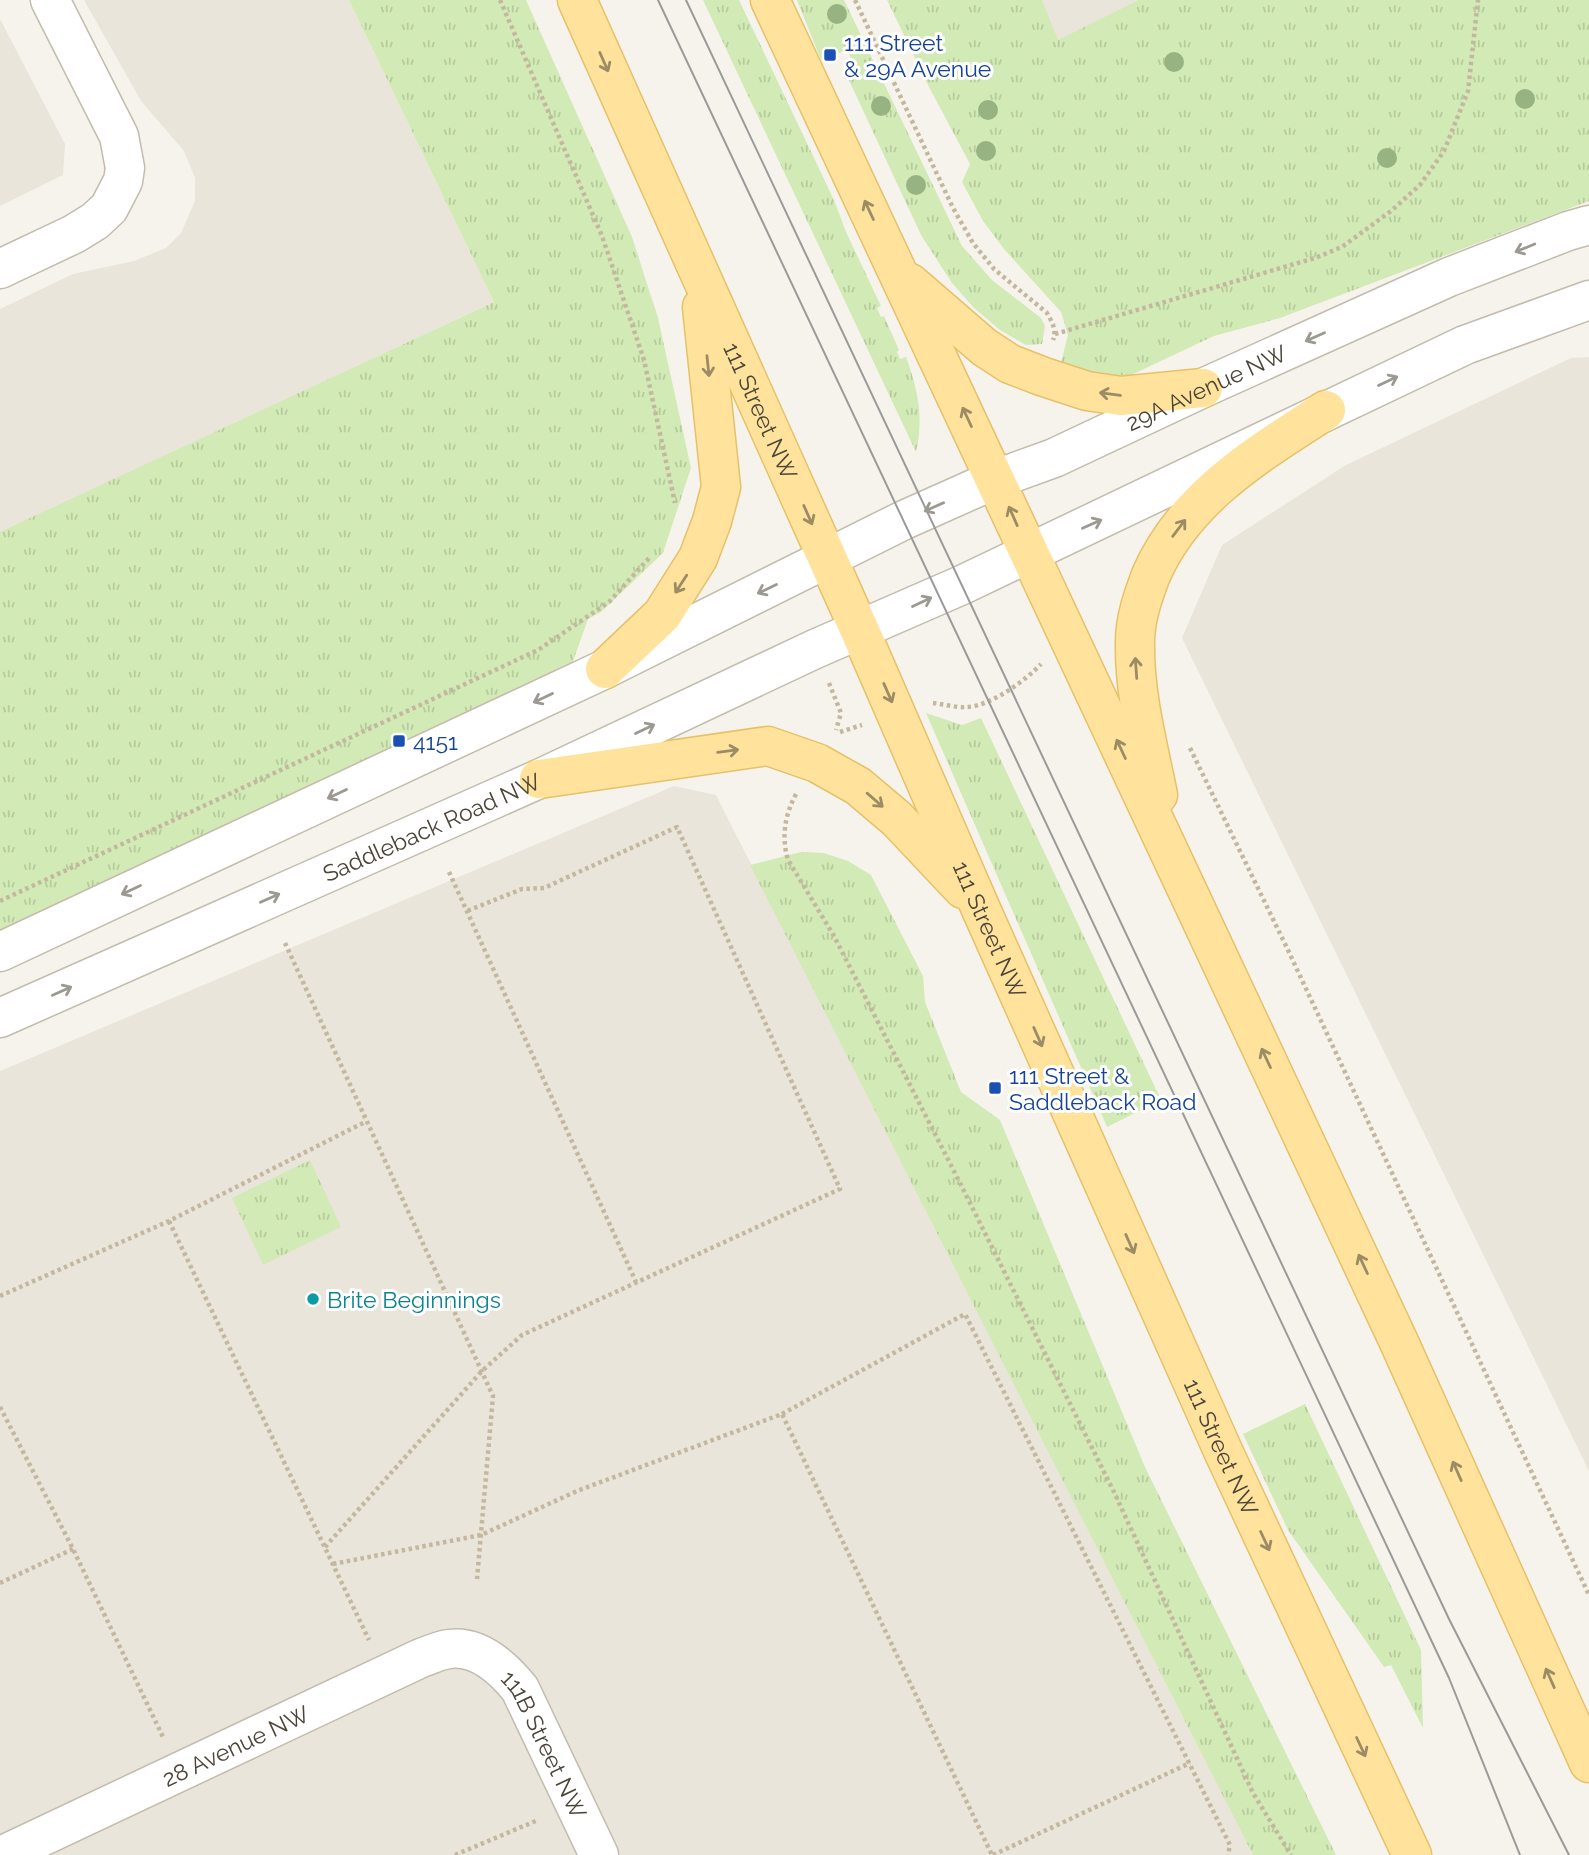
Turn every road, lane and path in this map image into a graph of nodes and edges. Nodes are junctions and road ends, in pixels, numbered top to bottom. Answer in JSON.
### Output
{"nodes":[{"id":1,"x":51,"y":0,"type":"edge"},
{"id":2,"x":500,"y":0,"type":"edge"},
{"id":3,"x":576,"y":0,"type":"edge"},
{"id":4,"x":770,"y":0,"type":"edge"},
{"id":5,"x":855,"y":0,"type":"edge"},
{"id":6,"x":1478,"y":0,"type":"edge"},
{"id":7,"x":1589,"y":225,"type":"edge"},
{"id":8,"x":0,"y":269,"type":"edge"},
{"id":9,"x":898,"y":272,"type":"junction"},
{"id":10,"x":698,"y":274,"type":"junction"},
{"id":11,"x":1589,"y":300,"type":"edge"},
{"id":12,"x":1203,"y":388,"type":"junction"},
{"id":13,"x":1326,"y":410,"type":"junction"},
{"id":14,"x":996,"y":479,"type":"junction"},
{"id":15,"x":712,"y":521,"type":"junction"},
{"id":16,"x":654,"y":552,"type":"dead end"},
{"id":17,"x":1030,"y":552,"type":"junction"},
{"id":18,"x":828,"y":559,"type":"junction"},
{"id":19,"x":860,"y":631,"type":"junction"},
{"id":20,"x":1068,"y":636,"type":"junction"},
{"id":21,"x":605,"y":669,"type":"junction"},
{"id":22,"x":897,"y":714,"type":"junction"},
{"id":23,"x":826,"y":748,"type":"junction"},
{"id":24,"x":1190,"y":748,"type":"dead end"},
{"id":25,"x":539,"y":779,"type":"junction"},
{"id":26,"x":1171,"y":855,"type":"junction"},
{"id":27,"x":449,"y":872,"type":"dead end"},
{"id":28,"x":0,"y":901,"type":"edge"},
{"id":29,"x":980,"y":907,"type":"junction"},
{"id":30,"x":467,"y":911,"type":"junction"},
{"id":31,"x":285,"y":943,"type":"dead end"},
{"id":32,"x":0,"y":952,"type":"edge"},
{"id":33,"x":0,"y":1018,"type":"edge"},
{"id":34,"x":365,"y":1122,"type":"junction"},
{"id":35,"x":169,"y":1221,"type":"junction"},
{"id":36,"x":636,"y":1282,"type":"junction"},
{"id":37,"x":0,"y":1296,"type":"edge"},
{"id":38,"x":482,"y":1371,"type":"junction"},
{"id":39,"x":0,"y":1407,"type":"edge"},
{"id":40,"x":782,"y":1414,"type":"junction"},
{"id":41,"x":481,"y":1535,"type":"junction"},
{"id":42,"x":325,"y":1547,"type":"junction"},
{"id":43,"x":73,"y":1549,"type":"junction"},
{"id":44,"x":333,"y":1564,"type":"junction"},
{"id":45,"x":477,"y":1579,"type":"dead end"},
{"id":46,"x":0,"y":1583,"type":"edge"},
{"id":47,"x":1589,"y":1595,"type":"edge"},
{"id":48,"x":370,"y":1640,"type":"dead end"},
{"id":49,"x":472,"y":1651,"type":"joint"},
{"id":50,"x":1581,"y":1725,"type":"edge"},
{"id":51,"x":163,"y":1737,"type":"dead end"},
{"id":52,"x":1190,"y":1763,"type":"junction"},
{"id":53,"x":1589,"y":1763,"type":"edge"},
{"id":54,"x":538,"y":1819,"type":"dead end"},
{"id":55,"x":3,"y":1855,"type":"edge"},
{"id":56,"x":455,"y":1855,"type":"edge"},
{"id":57,"x":599,"y":1855,"type":"edge"},
{"id":58,"x":993,"y":1855,"type":"edge"},
{"id":59,"x":1228,"y":1855,"type":"edge"},
{"id":60,"x":1291,"y":1855,"type":"edge"},
{"id":61,"x":1412,"y":1855,"type":"edge"}],
"edges":[{"from":1,"to":8,"type":"street"},
{"from":2,"to":15,"type":"path"},
{"from":3,"to":10,"type":"main road","name":"111 Street NW","one_way":true},
{"from":9,"to":4,"type":"main road","one_way":true},
{"from":5,"to":6,"type":"path"},
{"from":7,"to":12,"type":"street","name":"29A Avenue NW","one_way":true},
{"from":12,"to":9,"type":"main road","one_way":true},
{"from":14,"to":9,"type":"main road","one_way":true},
{"from":10,"to":15,"type":"main road","one_way":true},
{"from":10,"to":18,"type":"main road","name":"111 Street NW","one_way":true},
{"from":13,"to":11,"type":"street","one_way":true},
{"from":12,"to":14,"type":"street","name":"29A Avenue NW"},
{"from":17,"to":13,"type":"street","one_way":true},
{"from":26,"to":13,"type":"main road","one_way":true},
{"from":17,"to":14,"type":"main road","one_way":true},
{"from":14,"to":18,"type":"street","name":"29A Avenue NW","one_way":true},
{"from":15,"to":21,"type":"main road","one_way":true},
{"from":16,"to":28,"type":"path"},
{"from":19,"to":17,"type":"street","one_way":true},
{"from":17,"to":20,"type":"main road"},
{"from":18,"to":19,"type":"main road","name":"111 Street NW"},
{"from":18,"to":21,"type":"street","one_way":true},
{"from":19,"to":22,"type":"main road","name":"111 Street NW","one_way":true},
{"from":25,"to":19,"type":"street","name":"Saddleback Road NW","one_way":true},
{"from":20,"to":22,"type":"path"},
{"from":26,"to":20,"type":"main road","one_way":true},
{"from":21,"to":32,"type":"street","one_way":true},
{"from":22,"to":23,"type":"path"},
{"from":22,"to":29,"type":"main road","name":"111 Street NW"},
{"from":25,"to":23,"type":"main road","one_way":true},
{"from":23,"to":29,"type":"main road","one_way":true},
{"from":23,"to":60,"type":"path"},
{"from":24,"to":47,"type":"path"},
{"from":33,"to":25,"type":"street","name":"Saddleback Road NW","one_way":true},
{"from":50,"to":26,"type":"main road","one_way":true},
{"from":27,"to":30,"type":"path"},
{"from":29,"to":61,"type":"main road","name":"111 Street NW","one_way":true},
{"from":30,"to":36,"type":"path"},
{"from":30,"to":36,"type":"path"},
{"from":31,"to":34,"type":"path"},
{"from":34,"to":35,"type":"path"},
{"from":34,"to":38,"type":"path"},
{"from":35,"to":37,"type":"path"},
{"from":35,"to":42,"type":"path"},
{"from":36,"to":38,"type":"path"},
{"from":38,"to":41,"type":"path"},
{"from":38,"to":42,"type":"path"},
{"from":39,"to":43,"type":"path"},
{"from":40,"to":41,"type":"path"},
{"from":40,"to":52,"type":"path"},
{"from":40,"to":58,"type":"path"},
{"from":41,"to":44,"type":"path"},
{"from":41,"to":45,"type":"path"},
{"from":42,"to":44,"type":"path"},
{"from":43,"to":46,"type":"path"},
{"from":43,"to":51,"type":"path"},
{"from":44,"to":48,"type":"path"},
{"from":49,"to":55,"type":"street","name":"28 Avenue NW"},
{"from":49,"to":57,"type":"street","name":"111B Street NW"},
{"from":50,"to":53,"type":"main road"},
{"from":52,"to":58,"type":"path"},
{"from":52,"to":59,"type":"path"},
{"from":54,"to":56,"type":"path"}]}
